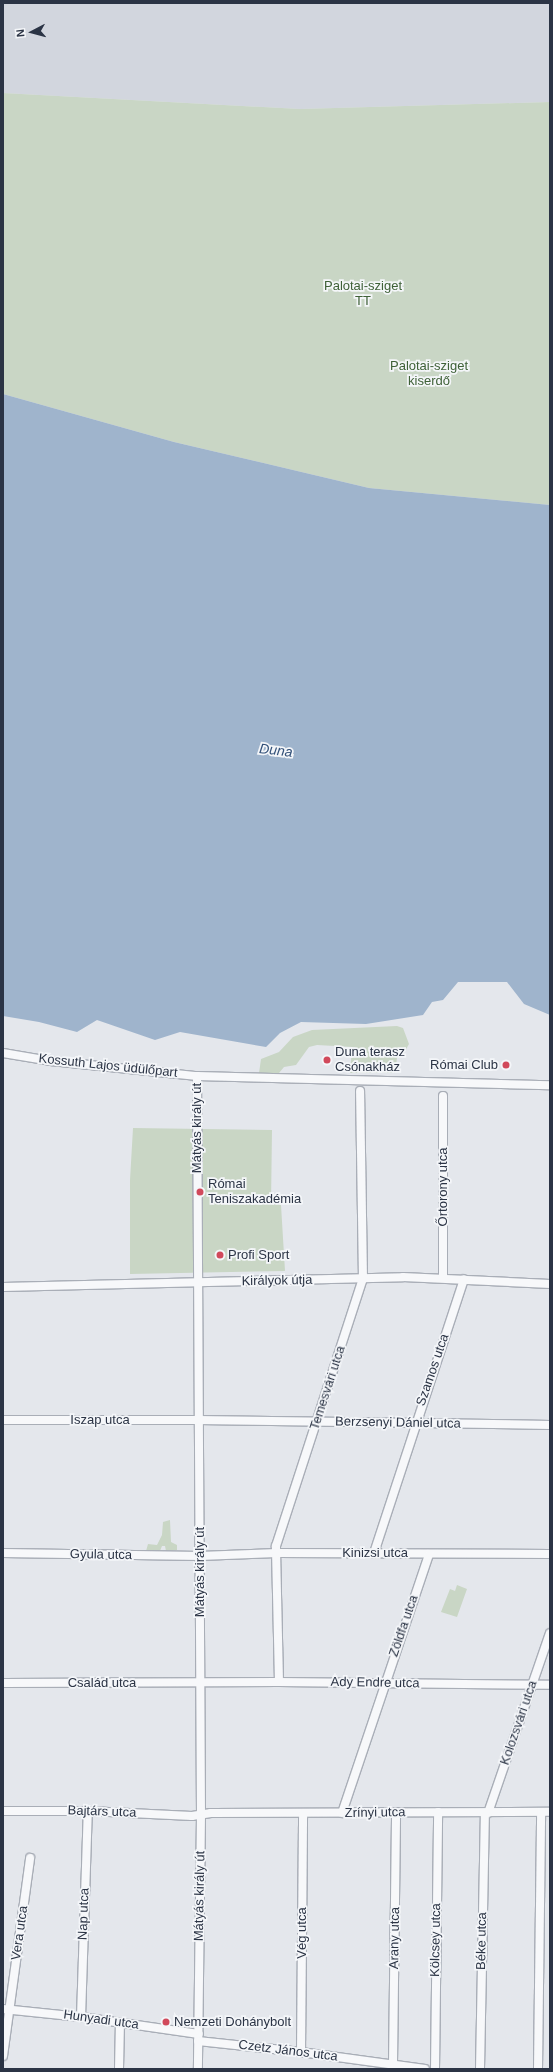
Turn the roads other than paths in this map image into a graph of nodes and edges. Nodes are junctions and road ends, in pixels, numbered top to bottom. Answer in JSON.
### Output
{"nodes":[{"id":1,"x":3,"y":1053,"type":"edge"},
{"id":2,"x":197,"y":1076,"type":"junction"},
{"id":3,"x":550,"y":1085,"type":"edge"},
{"id":4,"x":360,"y":1091,"type":"dead end"},
{"id":5,"x":443,"y":1096,"type":"dead end"},
{"id":6,"x":443,"y":1278,"type":"junction"},
{"id":7,"x":364,"y":1279,"type":"junction"},
{"id":8,"x":464,"y":1279,"type":"junction"},
{"id":9,"x":198,"y":1283,"type":"junction"},
{"id":10,"x":550,"y":1284,"type":"edge"},
{"id":11,"x":3,"y":1287,"type":"edge"},
{"id":12,"x":3,"y":1420,"type":"edge"},
{"id":13,"x":198,"y":1420,"type":"junction"},
{"id":14,"x":318,"y":1422,"type":"junction"},
{"id":15,"x":416,"y":1423,"type":"junction"},
{"id":16,"x":550,"y":1425,"type":"edge"},
{"id":17,"x":3,"y":1553,"type":"edge"},
{"id":18,"x":374,"y":1553,"type":"junction"},
{"id":19,"x":277,"y":1554,"type":"junction"},
{"id":20,"x":429,"y":1554,"type":"junction"},
{"id":21,"x":550,"y":1554,"type":"edge"},
{"id":22,"x":200,"y":1556,"type":"junction"},
{"id":23,"x":550,"y":1633,"type":"edge"},
{"id":24,"x":279,"y":1682,"type":"junction"},
{"id":25,"x":3,"y":1683,"type":"edge"},
{"id":26,"x":200,"y":1683,"type":"junction"},
{"id":27,"x":385,"y":1683,"type":"junction"},
{"id":28,"x":532,"y":1685,"type":"junction"},
{"id":29,"x":550,"y":1685,"type":"edge"},
{"id":30,"x":88,"y":1811,"type":"junction"},
{"id":31,"x":3,"y":1812,"type":"edge"},
{"id":32,"x":396,"y":1812,"type":"junction"},
{"id":33,"x":438,"y":1812,"type":"junction"},
{"id":34,"x":541,"y":1812,"type":"junction"},
{"id":35,"x":550,"y":1812,"type":"edge"},
{"id":36,"x":303,"y":1813,"type":"junction"},
{"id":37,"x":342,"y":1813,"type":"junction"},
{"id":38,"x":486,"y":1813,"type":"junction"},
{"id":39,"x":201,"y":1815,"type":"junction"},
{"id":40,"x":30,"y":1858,"type":"dead end"},
{"id":41,"x":6,"y":2009,"type":"edge"},
{"id":42,"x":81,"y":2017,"type":"junction"},
{"id":43,"x":120,"y":2023,"type":"junction"},
{"id":44,"x":199,"y":2038,"type":"junction"},
{"id":45,"x":301,"y":2052,"type":"junction"},
{"id":46,"x":3,"y":2056,"type":"edge"},
{"id":47,"x":393,"y":2064,"type":"junction"},
{"id":48,"x":119,"y":2069,"type":"edge"},
{"id":49,"x":198,"y":2069,"type":"edge"},
{"id":50,"x":425,"y":2069,"type":"edge"},
{"id":51,"x":435,"y":2069,"type":"edge"},
{"id":52,"x":480,"y":2069,"type":"edge"},
{"id":53,"x":538,"y":2069,"type":"edge"}],
"edges":[{"from":1,"to":2,"type":"street","name":"Kossuth Lajos üdülőpart"},
{"from":2,"to":3,"type":"street","name":"Kossuth Lajos üdülőpart"},
{"from":2,"to":9,"type":"street","name":"Mátyás király út"},
{"from":4,"to":7,"type":"street","name":"Temesvári utca"},
{"from":5,"to":6,"type":"street","name":"Őrtorony utca"},
{"from":6,"to":7,"type":"street","name":"Királyok útja"},
{"from":6,"to":8,"type":"street","name":"Királyok útja"},
{"from":7,"to":9,"type":"street","name":"Királyok útja"},
{"from":7,"to":14,"type":"street","name":"Temesvári utca"},
{"from":8,"to":10,"type":"street","name":"Királyok útja"},
{"from":8,"to":15,"type":"street","name":"Szamos utca"},
{"from":9,"to":11,"type":"street","name":"Királyok útja"},
{"from":9,"to":13,"type":"street","name":"Mátyás király út"},
{"from":12,"to":13,"type":"street","name":"Iszap utca"},
{"from":13,"to":14,"type":"street","name":"Berzsenyi Dániel utca"},
{"from":13,"to":22,"type":"street","name":"Mátyás király út"},
{"from":14,"to":15,"type":"street","name":"Berzsenyi Dániel utca"},
{"from":14,"to":19,"type":"street","name":"Temesvári utca"},
{"from":15,"to":16,"type":"street","name":"Berzsenyi Dániel utca"},
{"from":15,"to":18,"type":"street","name":"Szamos utca"},
{"from":17,"to":22,"type":"street","name":"Gyula utca"},
{"from":18,"to":19,"type":"street","name":"Kinizsi utca"},
{"from":18,"to":20,"type":"street","name":"Kinizsi utca"},
{"from":19,"to":22,"type":"street","name":"Kinizsi utca"},
{"from":19,"to":24,"type":"street","name":"Temesvári utca"},
{"from":20,"to":21,"type":"street","name":"Kinizsi utca"},
{"from":20,"to":27,"type":"street","name":"Zöldfa utca"},
{"from":22,"to":26,"type":"street","name":"Mátyás király út"},
{"from":23,"to":28,"type":"street","name":"Kolozsvári utca"},
{"from":24,"to":26,"type":"street","name":"Ady Endre utca"},
{"from":24,"to":27,"type":"street","name":"Ady Endre utca"},
{"from":25,"to":26,"type":"street","name":"Család utca"},
{"from":26,"to":39,"type":"street","name":"Mátyás király út"},
{"from":27,"to":28,"type":"street","name":"Ady Endre utca"},
{"from":27,"to":37,"type":"street","name":"Zöldfa utca"},
{"from":28,"to":29,"type":"street","name":"Ady Endre utca"},
{"from":28,"to":38,"type":"street","name":"Kolozsvári utca"},
{"from":30,"to":31,"type":"street","name":"Bajtárs utca"},
{"from":30,"to":39,"type":"street","name":"Bajtárs utca"},
{"from":30,"to":42,"type":"street","name":"Nap utca"},
{"from":32,"to":33,"type":"street","name":"Zrínyi utca"},
{"from":32,"to":37,"type":"street","name":"Zrínyi utca"},
{"from":32,"to":47,"type":"street","name":"Arany utca"},
{"from":33,"to":38,"type":"street","name":"Zrínyi utca"},
{"from":33,"to":51,"type":"street","name":"Kölcsey utca"},
{"from":34,"to":35,"type":"street","name":"Zrínyi utca"},
{"from":34,"to":38,"type":"street","name":"Zrínyi utca"},
{"from":34,"to":53,"type":"street"},
{"from":36,"to":37,"type":"street","name":"Zrínyi utca"},
{"from":36,"to":39,"type":"street","name":"Zrínyi utca"},
{"from":36,"to":45,"type":"street","name":"Vég utca"},
{"from":38,"to":52,"type":"street","name":"Béke utca"},
{"from":39,"to":44,"type":"street","name":"Mátyás király út"},
{"from":40,"to":41,"type":"street","name":"Vera utca"},
{"from":41,"to":42,"type":"street","name":"Hunyadi utca"},
{"from":41,"to":46,"type":"street","name":"Vera utca"},
{"from":42,"to":43,"type":"street","name":"Hunyadi utca"},
{"from":43,"to":44,"type":"street","name":"Hunyadi utca"},
{"from":43,"to":48,"type":"street"},
{"from":44,"to":45,"type":"street","name":"Czetz János utca"},
{"from":44,"to":49,"type":"street","name":"Mátyás király út"},
{"from":45,"to":47,"type":"street","name":"Czetz János utca"},
{"from":47,"to":50,"type":"street","name":"Czetz János utca"}]}
